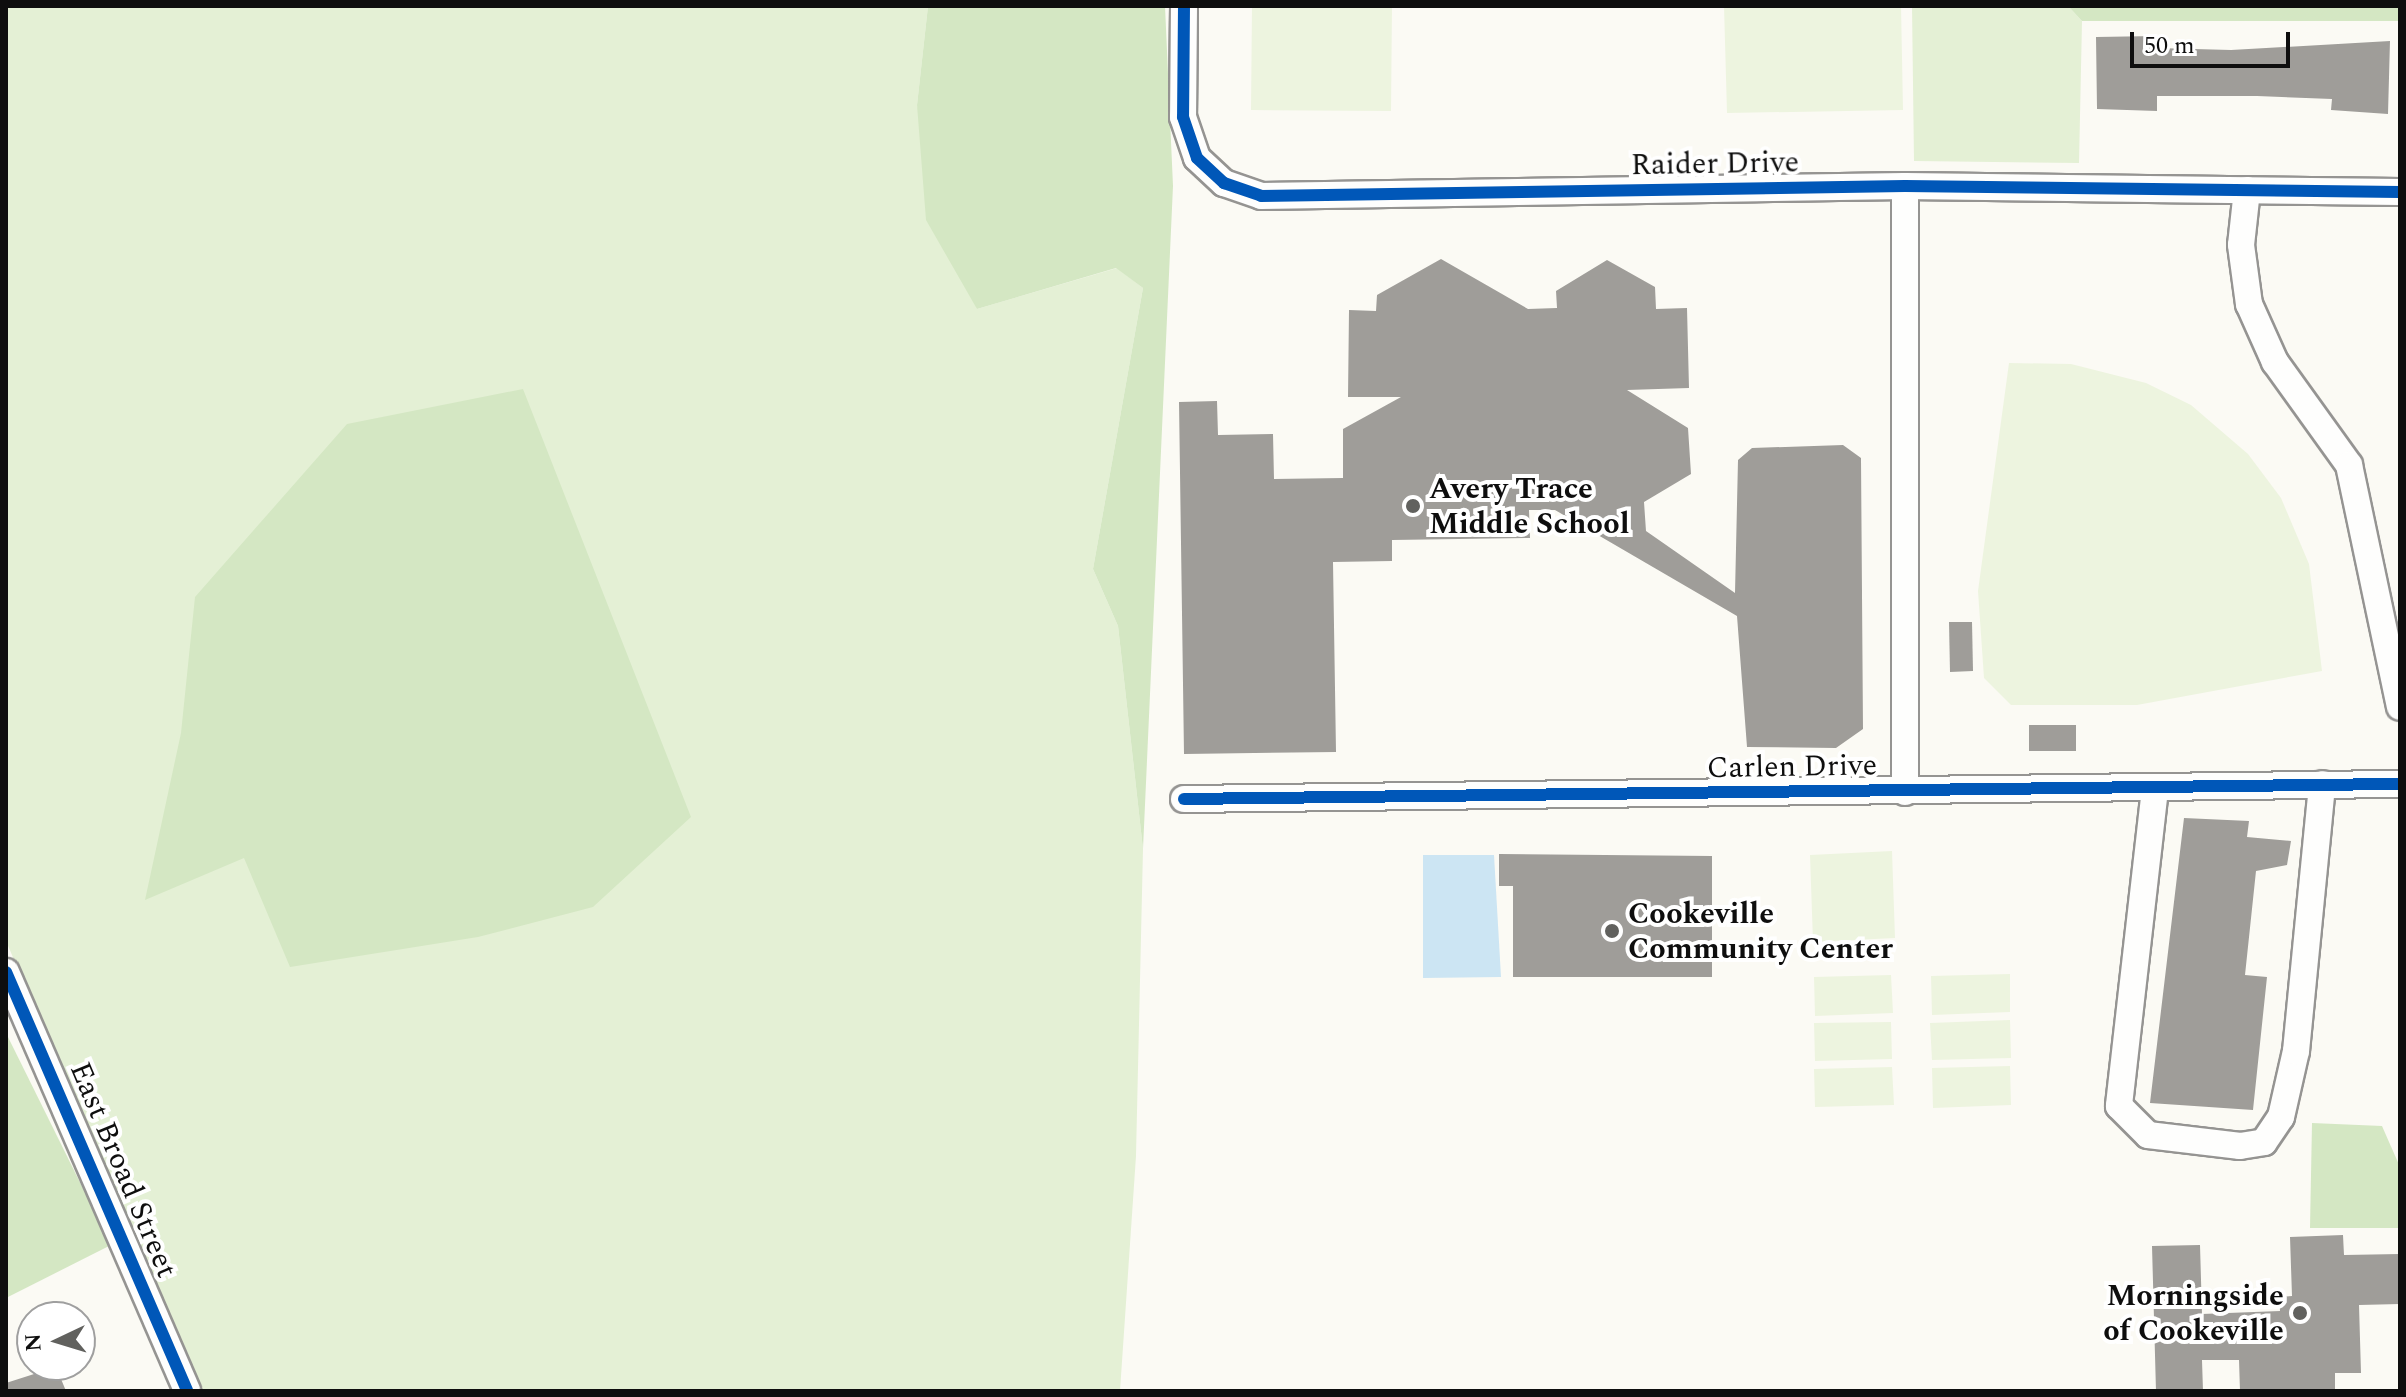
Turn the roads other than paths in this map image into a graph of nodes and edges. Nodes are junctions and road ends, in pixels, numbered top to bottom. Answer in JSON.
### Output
{"nodes":[{"id":1,"x":1184,"y":6,"type":"edge"},
{"id":2,"x":1905,"y":186,"type":"junction"},
{"id":3,"x":2247,"y":190,"type":"junction"},
{"id":4,"x":2400,"y":192,"type":"edge"},
{"id":5,"x":2400,"y":707,"type":"edge"},
{"id":6,"x":2322,"y":784,"type":"junction"},
{"id":7,"x":2400,"y":784,"type":"edge"},
{"id":8,"x":2155,"y":789,"type":"junction"},
{"id":9,"x":1905,"y":792,"type":"junction"},
{"id":10,"x":1184,"y":799,"type":"dead end"},
{"id":11,"x":6,"y":972,"type":"edge"},
{"id":12,"x":187,"y":1391,"type":"edge"}],
"edges":[{"from":1,"to":2,"type":"street","name":"Raider Drive"},
{"from":2,"to":3,"type":"street","name":"Raider Drive"},
{"from":2,"to":9,"type":"street"},
{"from":3,"to":4,"type":"street","name":"Raider Drive"},
{"from":3,"to":5,"type":"street"},
{"from":6,"to":7,"type":"street","name":"Carlen Drive"},
{"from":6,"to":8,"type":"street","name":"Carlen Drive"},
{"from":6,"to":8,"type":"street"},
{"from":8,"to":9,"type":"street","name":"Carlen Drive"},
{"from":9,"to":10,"type":"street","name":"Carlen Drive"},
{"from":11,"to":12,"type":"street","name":"East Broad Street"}]}
